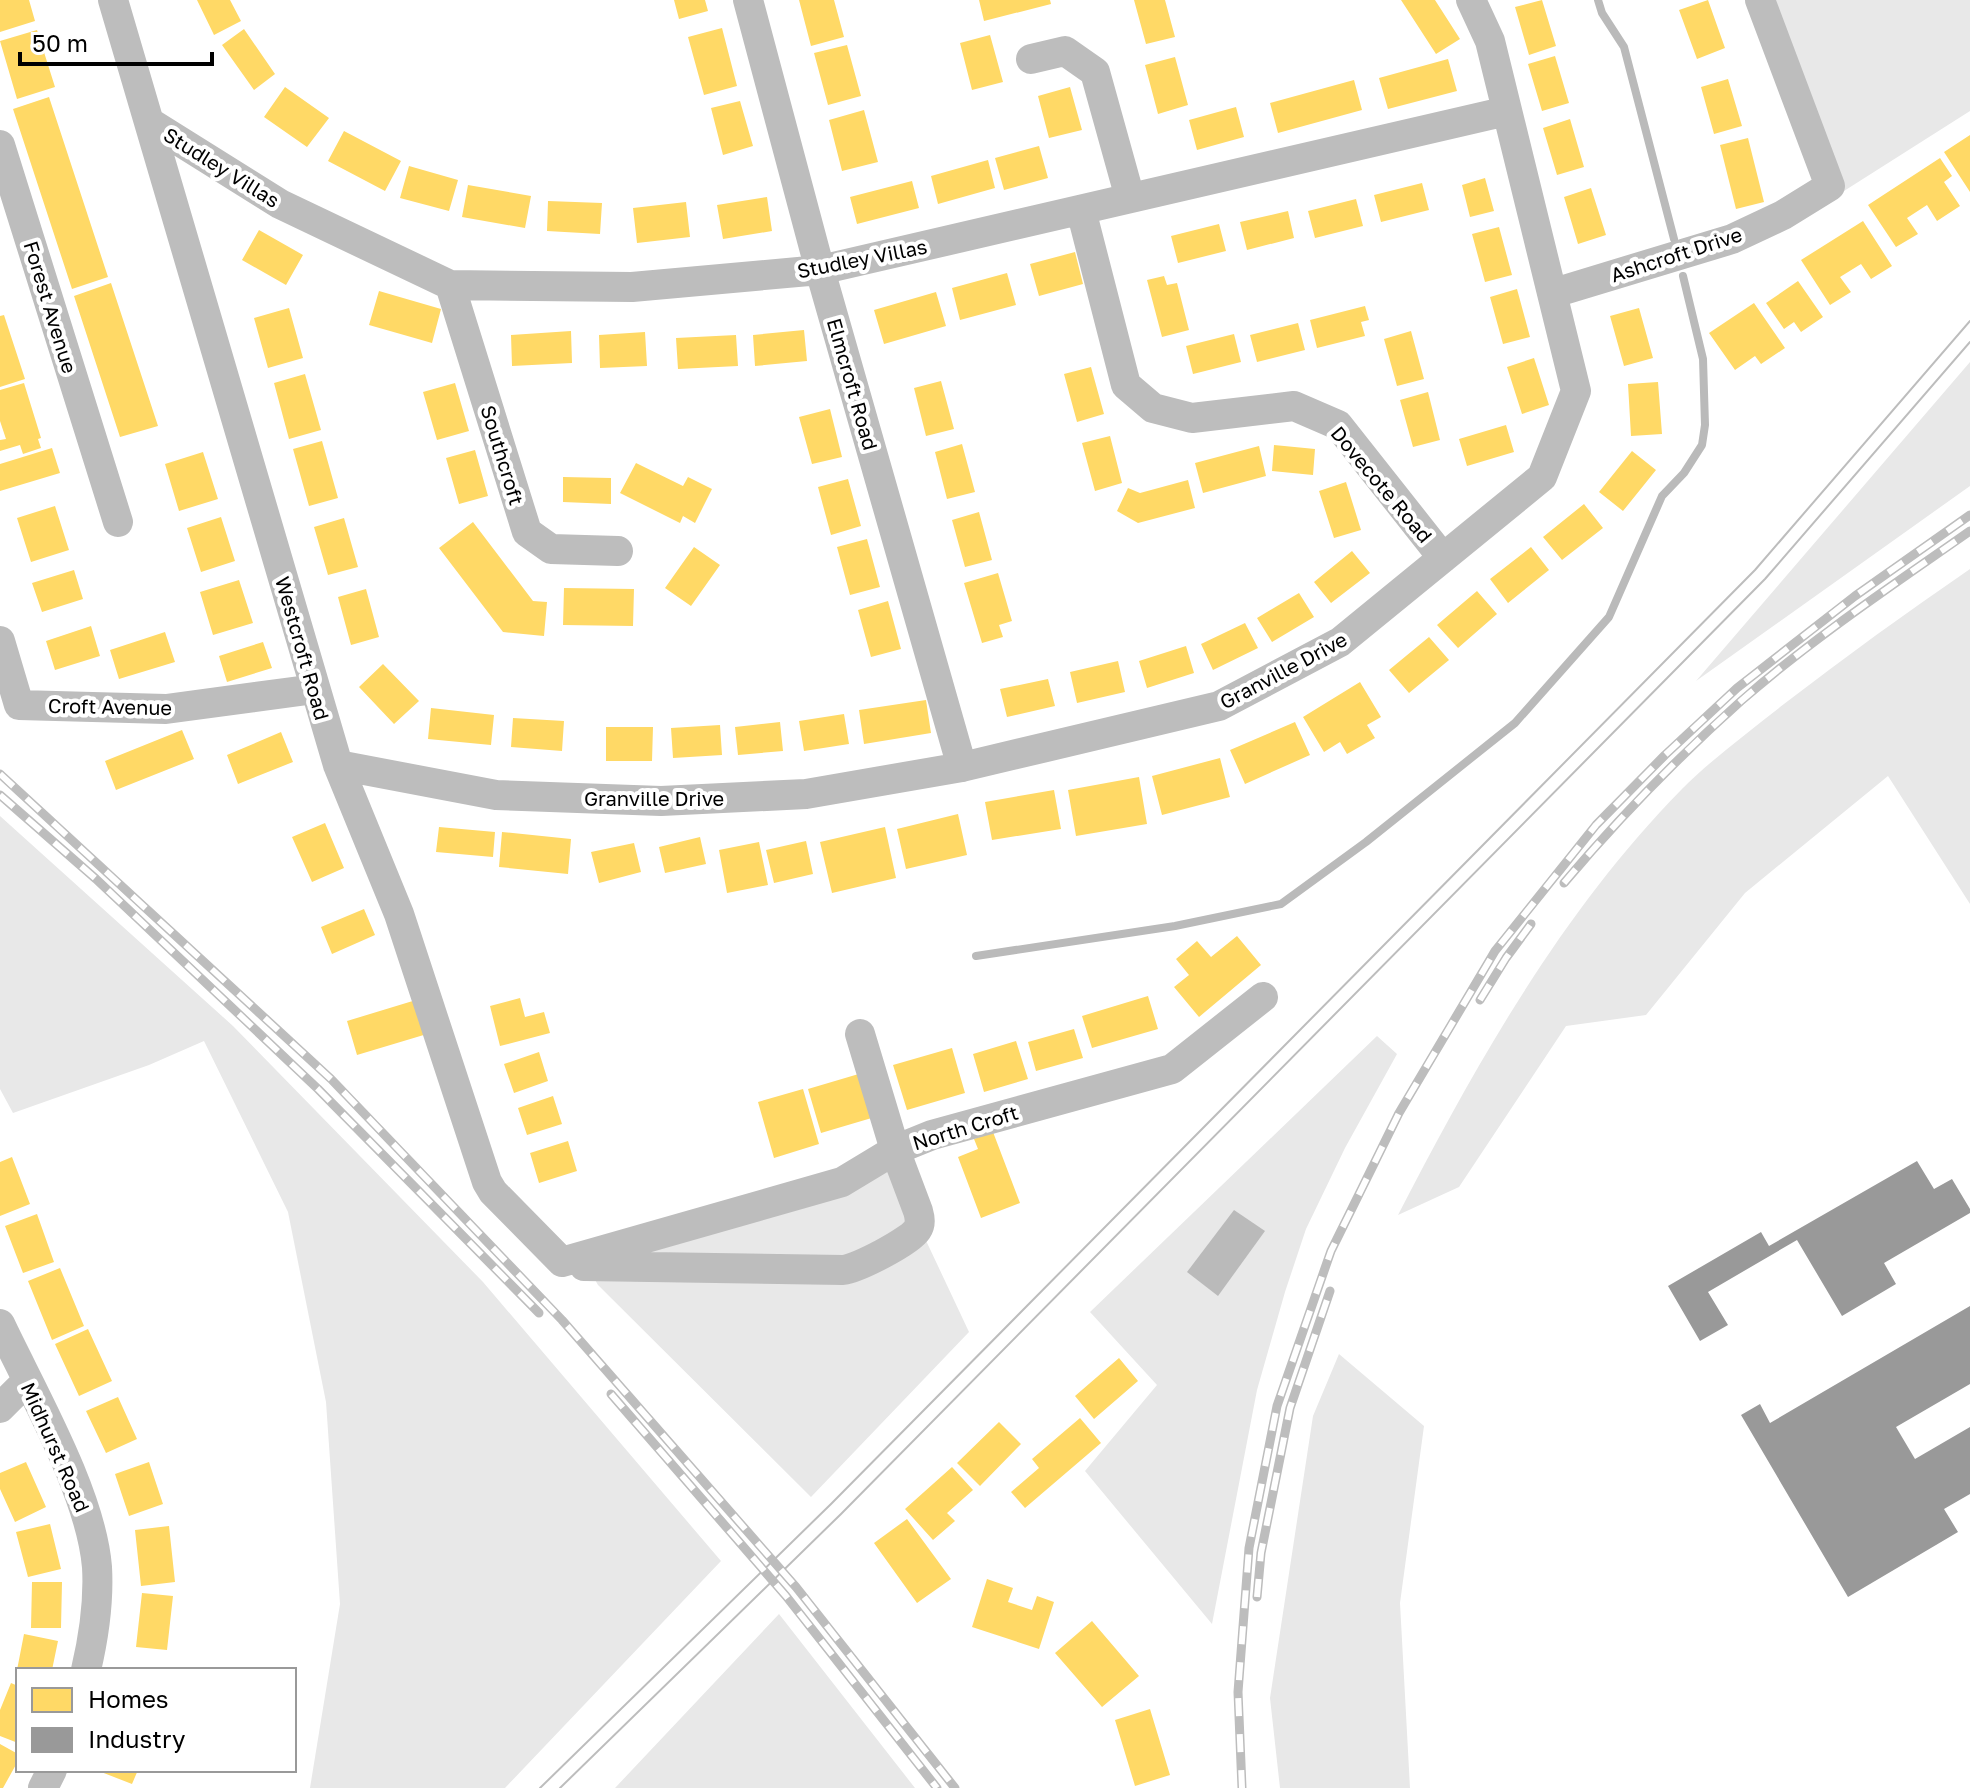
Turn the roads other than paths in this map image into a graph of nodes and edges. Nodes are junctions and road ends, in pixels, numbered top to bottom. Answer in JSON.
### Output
{"nodes":[{"id":1,"x":113,"y":0,"type":"edge"},
{"id":2,"x":748,"y":0,"type":"edge"},
{"id":3,"x":1471,"y":0,"type":"edge"},
{"id":4,"x":1760,"y":0,"type":"edge"},
{"id":5,"x":1031,"y":59,"type":"dead end"},
{"id":6,"x":1507,"y":111,"type":"junction"},
{"id":7,"x":149,"y":122,"type":"junction"},
{"id":8,"x":0,"y":145,"type":"edge"},
{"id":9,"x":1130,"y":198,"type":"junction"},
{"id":10,"x":1081,"y":210,"type":"junction"},
{"id":11,"x":820,"y":270,"type":"junction"},
{"id":12,"x":450,"y":285,"type":"junction"},
{"id":13,"x":1554,"y":293,"type":"junction"},
{"id":14,"x":118,"y":522,"type":"dead end"},
{"id":15,"x":618,"y":551,"type":"dead end"},
{"id":16,"x":1443,"y":558,"type":"junction"},
{"id":17,"x":0,"y":641,"type":"edge"},
{"id":18,"x":315,"y":689,"type":"junction"},
{"id":19,"x":338,"y":765,"type":"junction"},
{"id":20,"x":962,"y":767,"type":"junction"},
{"id":21,"x":1263,"y":997,"type":"dead end"},
{"id":22,"x":860,"y":1034,"type":"dead end"},
{"id":23,"x":895,"y":1150,"type":"junction"},
{"id":24,"x":562,"y":1262,"type":"junction"},
{"id":25,"x":0,"y":1324,"type":"edge"},
{"id":26,"x":27,"y":1381,"type":"junction"},
{"id":27,"x":0,"y":1408,"type":"edge"},
{"id":28,"x":86,"y":1668,"type":"edge"}],
"edges":[{"from":1,"to":7,"type":"street","name":"Westcroft Road"},
{"from":2,"to":11,"type":"street","name":"Elmcroft Road"},
{"from":3,"to":6,"type":"street","name":"Granville Drive"},
{"from":4,"to":13,"type":"street","name":"Ashcroft Drive"},
{"from":5,"to":9,"type":"street"},
{"from":6,"to":9,"type":"street","name":"Studley Villas"},
{"from":6,"to":13,"type":"street","name":"Granville Drive"},
{"from":7,"to":12,"type":"street","name":"Studley Villas"},
{"from":7,"to":18,"type":"street","name":"Westcroft Road"},
{"from":8,"to":14,"type":"street","name":"Forest Avenue"},
{"from":9,"to":10,"type":"street","name":"Studley Villas"},
{"from":10,"to":11,"type":"street","name":"Studley Villas"},
{"from":10,"to":16,"type":"street","name":"Dovecote Road"},
{"from":11,"to":12,"type":"street","name":"Studley Villas"},
{"from":11,"to":20,"type":"street","name":"Elmcroft Road"},
{"from":12,"to":15,"type":"street","name":"Southcroft"},
{"from":13,"to":16,"type":"street","name":"Granville Drive"},
{"from":16,"to":20,"type":"street","name":"Granville Drive"},
{"from":17,"to":18,"type":"street","name":"Croft Avenue"},
{"from":18,"to":19,"type":"street","name":"Westcroft Road"},
{"from":19,"to":20,"type":"street","name":"Granville Drive"},
{"from":19,"to":24,"type":"street","name":"Westcroft Road"},
{"from":21,"to":23,"type":"street","name":"North Croft"},
{"from":22,"to":23,"type":"street"},
{"from":23,"to":24,"type":"street","name":"North Croft"},
{"from":23,"to":24,"type":"street"},
{"from":25,"to":26,"type":"street","name":"Midhurst Road"},
{"from":26,"to":27,"type":"street"},
{"from":26,"to":28,"type":"street","name":"Midhurst Road"}]}
